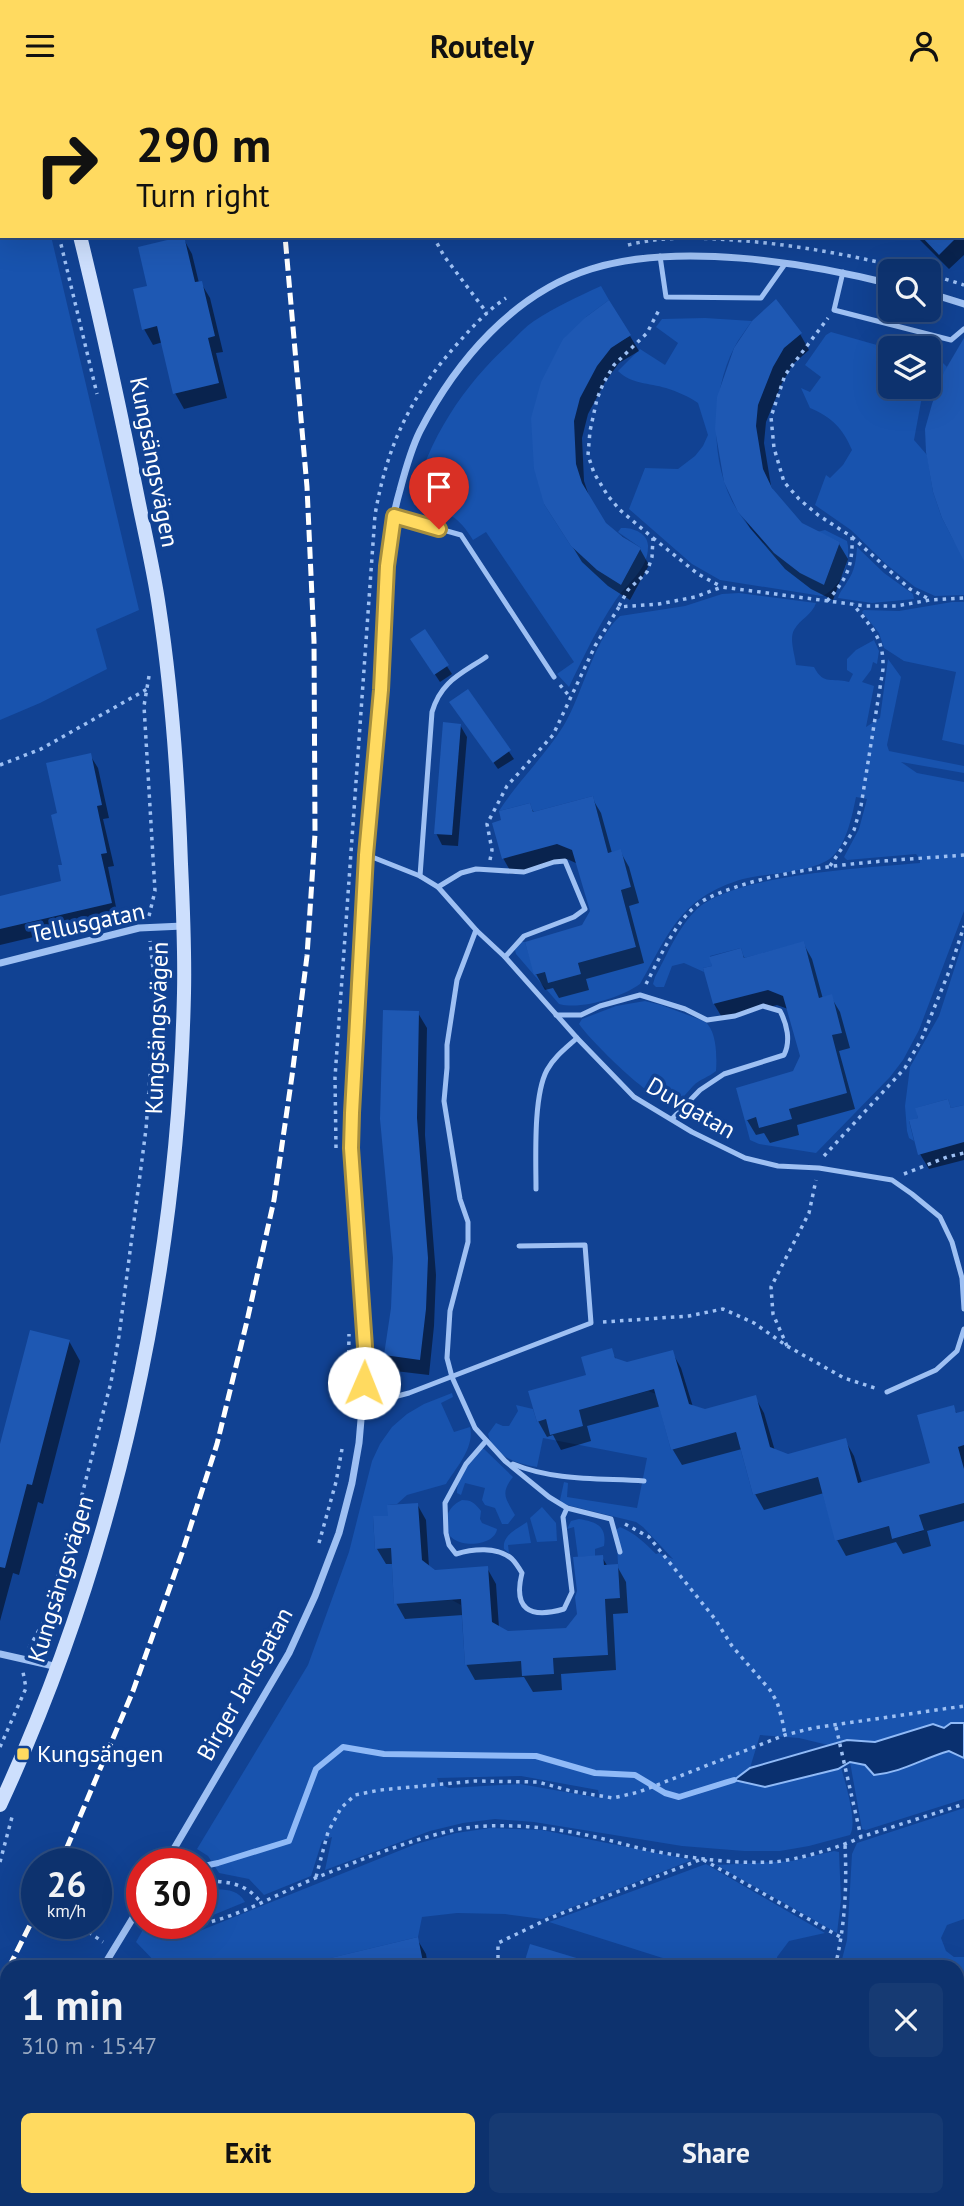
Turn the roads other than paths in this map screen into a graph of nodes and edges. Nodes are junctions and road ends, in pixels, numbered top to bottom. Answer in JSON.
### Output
{"nodes":[{"id":1,"x":80,"y":238,"type":"edge"},
{"id":2,"x":660,"y":256,"type":"junction"},
{"id":3,"x":785,"y":264,"type":"junction"},
{"id":4,"x":843,"y":272,"type":"junction"},
{"id":5,"x":878,"y":280,"type":"edge"},
{"id":6,"x":941,"y":297,"type":"edge"},
{"id":7,"x":964,"y":304,"type":"edge"},
{"id":8,"x":964,"y":329,"type":"edge"},
{"id":9,"x":394,"y":516,"type":"junction"},
{"id":10,"x":486,"y":657,"type":"dead end"},
{"id":11,"x":554,"y":677,"type":"dead end"},
{"id":12,"x":366,"y":855,"type":"junction"},
{"id":13,"x":420,"y":876,"type":"junction"},
{"id":14,"x":438,"y":887,"type":"junction"},
{"id":15,"x":183,"y":926,"type":"junction"},
{"id":16,"x":476,"y":930,"type":"junction"},
{"id":17,"x":505,"y":957,"type":"junction"},
{"id":18,"x":0,"y":963,"type":"edge"},
{"id":19,"x":556,"y":1015,"type":"junction"},
{"id":20,"x":576,"y":1038,"type":"junction"},
{"id":21,"x":672,"y":1119,"type":"junction"},
{"id":22,"x":536,"y":1189,"type":"dead end"},
{"id":23,"x":519,"y":1247,"type":"dead end"},
{"id":24,"x":964,"y":1309,"type":"edge"},
{"id":25,"x":964,"y":1329,"type":"edge"},
{"id":26,"x":452,"y":1377,"type":"junction"},
{"id":27,"x":887,"y":1392,"type":"road end"},
{"id":28,"x":363,"y":1405,"type":"junction"},
{"id":29,"x":486,"y":1441,"type":"junction"},
{"id":30,"x":505,"y":1461,"type":"junction"},
{"id":31,"x":644,"y":1481,"type":"dead end"},
{"id":32,"x":567,"y":1508,"type":"junction"},
{"id":33,"x":620,"y":1552,"type":"dead end"},
{"id":34,"x":0,"y":1654,"type":"edge"},
{"id":35,"x":58,"y":1667,"type":"junction"},
{"id":36,"x":0,"y":1805,"type":"edge"},
{"id":37,"x":173,"y":1848,"type":"edge"},
{"id":38,"x":126,"y":1929,"type":"edge"},
{"id":39,"x":107,"y":1960,"type":"edge"}],
"edges":[{"from":1,"to":15,"type":"street","name":"Kungsängsvägen"},
{"from":2,"to":3,"type":"street","name":"Birger Jarlsgatan"},
{"from":2,"to":3,"type":"lane"},
{"from":2,"to":9,"type":"street","name":"Birger Jarlsgatan"},
{"from":3,"to":4,"type":"street","name":"Birger Jarlsgatan"},
{"from":4,"to":5,"type":"street","name":"Birger Jarlsgatan"},
{"from":4,"to":8,"type":"lane"},
{"from":6,"to":7,"type":"street"},
{"from":9,"to":11,"type":"lane"},
{"from":9,"to":12,"type":"street","name":"Birger Jarlsgatan"},
{"from":10,"to":13,"type":"lane"},
{"from":12,"to":13,"type":"lane","name":"Duvgatan"},
{"from":12,"to":28,"type":"street","name":"Birger Jarlsgatan"},
{"from":13,"to":14,"type":"lane","name":"Duvgatan"},
{"from":14,"to":16,"type":"lane","name":"Duvgatan"},
{"from":14,"to":17,"type":"lane"},
{"from":15,"to":18,"type":"street","name":"Tellusgatan"},
{"from":15,"to":35,"type":"street","name":"Kungsängsvägen"},
{"from":16,"to":17,"type":"lane","name":"Duvgatan"},
{"from":16,"to":26,"type":"lane"},
{"from":17,"to":19,"type":"lane","name":"Duvgatan"},
{"from":19,"to":20,"type":"lane","name":"Duvgatan"},
{"from":19,"to":21,"type":"lane"},
{"from":20,"to":21,"type":"lane","name":"Duvgatan"},
{"from":20,"to":22,"type":"lane"},
{"from":21,"to":24,"type":"lane","name":"Duvgatan"},
{"from":23,"to":26,"type":"lane"},
{"from":25,"to":27,"type":"lane"},
{"from":26,"to":28,"type":"lane"},
{"from":26,"to":29,"type":"lane"},
{"from":28,"to":37,"type":"street","name":"Birger Jarlsgatan"},
{"from":29,"to":30,"type":"lane"},
{"from":29,"to":32,"type":"lane"},
{"from":30,"to":31,"type":"lane"},
{"from":30,"to":32,"type":"lane"},
{"from":32,"to":33,"type":"lane"},
{"from":34,"to":35,"type":"street"},
{"from":35,"to":36,"type":"street","name":"Kungsängsvägen"},
{"from":38,"to":39,"type":"street"}]}
